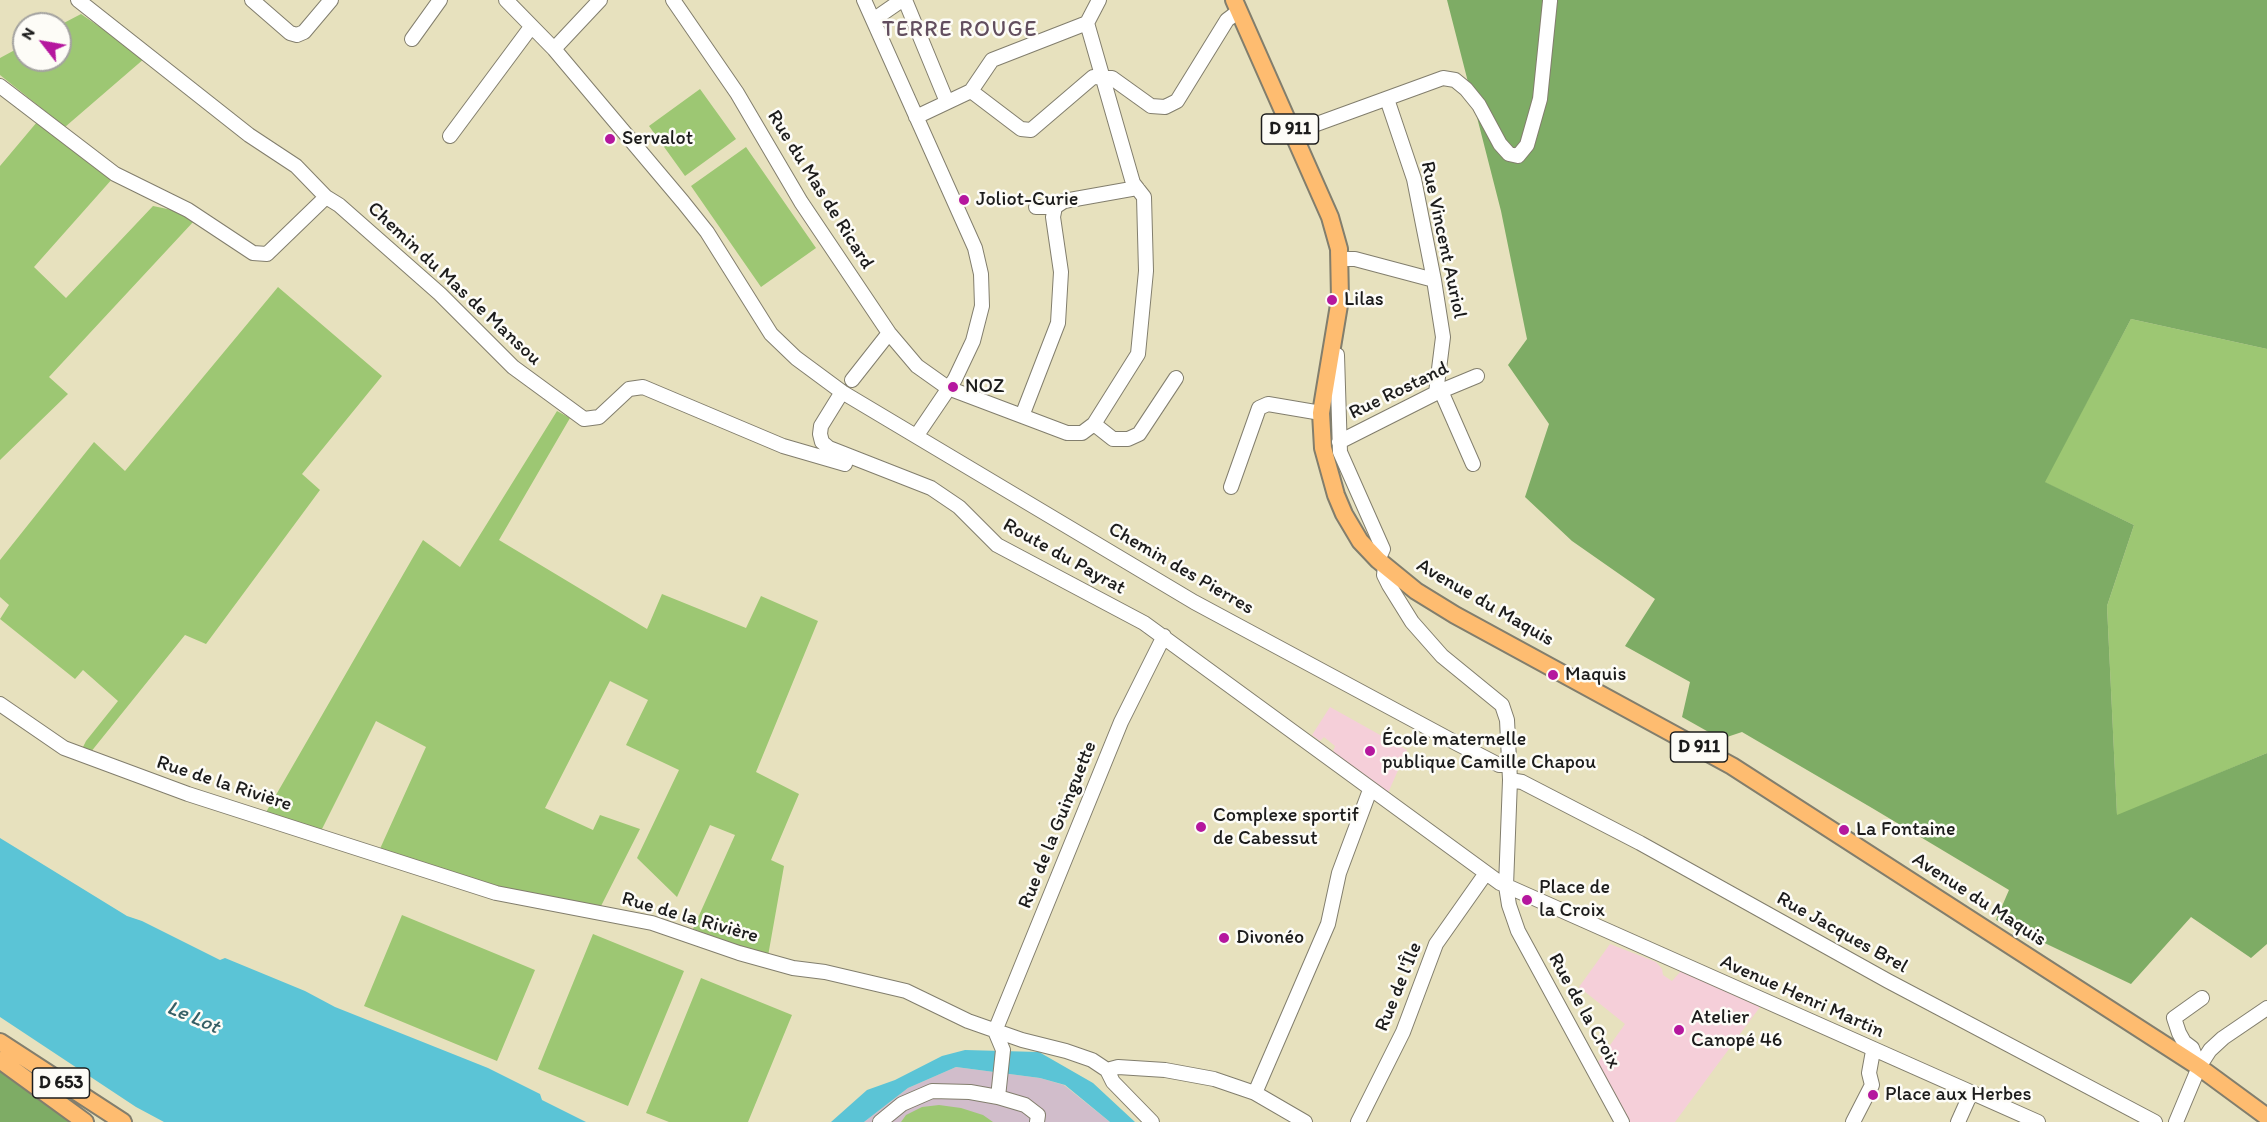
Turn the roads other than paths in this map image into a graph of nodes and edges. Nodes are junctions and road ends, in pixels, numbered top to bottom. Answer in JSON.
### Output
{"nodes":[{"id":1,"x":78,"y":0,"type":"edge"},
{"id":2,"x":252,"y":0,"type":"edge"},
{"id":3,"x":331,"y":0,"type":"edge"},
{"id":4,"x":440,"y":0,"type":"edge"},
{"id":5,"x":506,"y":0,"type":"edge"},
{"id":6,"x":600,"y":0,"type":"edge"},
{"id":7,"x":673,"y":0,"type":"edge"},
{"id":8,"x":864,"y":0,"type":"edge"},
{"id":9,"x":904,"y":0,"type":"edge"},
{"id":10,"x":1100,"y":0,"type":"edge"},
{"id":11,"x":1550,"y":1,"type":"edge"},
{"id":12,"x":1237,"y":6,"type":"edge"},
{"id":13,"x":873,"y":20,"type":"junction"},
{"id":14,"x":1087,"y":23,"type":"junction"},
{"id":15,"x":531,"y":27,"type":"junction"},
{"id":16,"x":412,"y":39,"type":"dead end"},
{"id":17,"x":554,"y":49,"type":"junction"},
{"id":18,"x":1102,"y":76,"type":"junction"},
{"id":19,"x":0,"y":86,"type":"edge"},
{"id":20,"x":971,"y":91,"type":"junction"},
{"id":21,"x":1387,"y":99,"type":"junction"},
{"id":22,"x":947,"y":102,"type":"junction"},
{"id":23,"x":916,"y":117,"type":"junction"},
{"id":24,"x":1292,"y":133,"type":"junction"},
{"id":25,"x":450,"y":136,"type":"dead end"},
{"id":26,"x":1137,"y":188,"type":"junction"},
{"id":27,"x":326,"y":197,"type":"junction"},
{"id":28,"x":1036,"y":207,"type":"dead end"},
{"id":29,"x":1055,"y":207,"type":"junction"},
{"id":30,"x":1340,"y":259,"type":"junction"},
{"id":31,"x":1434,"y":280,"type":"junction"},
{"id":32,"x":889,"y":333,"type":"junction"},
{"id":33,"x":1331,"y":354,"type":"junction"},
{"id":34,"x":1477,"y":376,"type":"dead end"},
{"id":35,"x":1176,"y":378,"type":"dead end"},
{"id":36,"x":852,"y":380,"type":"dead end"},
{"id":37,"x":948,"y":388,"type":"junction"},
{"id":38,"x":1439,"y":392,"type":"junction"},
{"id":39,"x":838,"y":396,"type":"junction"},
{"id":40,"x":1322,"y":413,"type":"junction"},
{"id":41,"x":1022,"y":416,"type":"junction"},
{"id":42,"x":1094,"y":424,"type":"junction"},
{"id":43,"x":917,"y":435,"type":"junction"},
{"id":44,"x":1339,"y":442,"type":"junction"},
{"id":45,"x":1473,"y":464,"type":"dead end"},
{"id":46,"x":1231,"y":487,"type":"dead end"},
{"id":47,"x":943,"y":497,"type":"junction"},
{"id":48,"x":1381,"y":564,"type":"junction"},
{"id":49,"x":1164,"y":636,"type":"junction"},
{"id":50,"x":0,"y":704,"type":"edge"},
{"id":51,"x":1508,"y":765,"type":"junction"},
{"id":52,"x":1510,"y":780,"type":"junction"},
{"id":53,"x":1370,"y":790,"type":"junction"},
{"id":54,"x":1486,"y":873,"type":"junction"},
{"id":55,"x":1506,"y":886,"type":"junction"},
{"id":56,"x":2202,"y":998,"type":"dead end"},
{"id":57,"x":2267,"y":1008,"type":"edge"},
{"id":58,"x":995,"y":1031,"type":"junction"},
{"id":59,"x":0,"y":1042,"type":"edge"},
{"id":60,"x":1873,"y":1051,"type":"junction"},
{"id":61,"x":0,"y":1060,"type":"edge"},
{"id":62,"x":2199,"y":1067,"type":"junction"},
{"id":63,"x":1107,"y":1070,"type":"junction"},
{"id":64,"x":1255,"y":1093,"type":"junction"},
{"id":65,"x":1971,"y":1093,"type":"junction"},
{"id":66,"x":998,"y":1097,"type":"junction"},
{"id":67,"x":1855,"y":1117,"type":"edge"},
{"id":68,"x":2267,"y":1117,"type":"edge"},
{"id":69,"x":85,"y":1122,"type":"edge"},
{"id":70,"x":123,"y":1122,"type":"edge"},
{"id":71,"x":880,"y":1122,"type":"edge"},
{"id":72,"x":1037,"y":1122,"type":"edge"},
{"id":73,"x":1152,"y":1122,"type":"edge"},
{"id":74,"x":1305,"y":1122,"type":"edge"},
{"id":75,"x":1358,"y":1122,"type":"edge"},
{"id":76,"x":1622,"y":1122,"type":"edge"},
{"id":77,"x":1958,"y":1122,"type":"edge"},
{"id":78,"x":2038,"y":1122,"type":"edge"},
{"id":79,"x":2155,"y":1122,"type":"edge"},
{"id":80,"x":2176,"y":1122,"type":"edge"}],
"edges":[{"from":1,"to":27,"type":"street","name":"Chemin du Mas de Mansou"},
{"from":2,"to":3,"type":"street"},
{"from":4,"to":16,"type":"street"},
{"from":5,"to":15,"type":"street"},
{"from":6,"to":17,"type":"street"},
{"from":7,"to":32,"type":"street","name":"Rue du Mas de Ricard"},
{"from":8,"to":13,"type":"street"},
{"from":9,"to":13,"type":"street"},
{"from":9,"to":22,"type":"street"},
{"from":10,"to":14,"type":"street"},
{"from":11,"to":21,"type":"street"},
{"from":12,"to":18,"type":"street"},
{"from":12,"to":24,"type":"main road","number":"D 911"},
{"from":13,"to":23,"type":"street"},
{"from":14,"to":18,"type":"street"},
{"from":14,"to":20,"type":"street"},
{"from":15,"to":17,"type":"street"},
{"from":15,"to":25,"type":"street"},
{"from":17,"to":39,"type":"street"},
{"from":18,"to":20,"type":"street"},
{"from":18,"to":26,"type":"street"},
{"from":19,"to":27,"type":"street"},
{"from":20,"to":22,"type":"street"},
{"from":21,"to":24,"type":"street"},
{"from":21,"to":31,"type":"street","name":"Rue Vincent Auriol"},
{"from":22,"to":23,"type":"street"},
{"from":23,"to":37,"type":"street"},
{"from":24,"to":30,"type":"main road","number":"D 911"},
{"from":26,"to":29,"type":"street"},
{"from":26,"to":42,"type":"street"},
{"from":27,"to":47,"type":"street","name":"Chemin du Mas de Mansou"},
{"from":28,"to":29,"type":"street"},
{"from":29,"to":41,"type":"street"},
{"from":30,"to":31,"type":"street"},
{"from":30,"to":33,"type":"main road","name":"Avenue du Maquis","number":"D 911"},
{"from":31,"to":38,"type":"street","name":"Rue Vincent Auriol"},
{"from":32,"to":36,"type":"street"},
{"from":32,"to":37,"type":"street","name":"Rue du Mas de Ricard"},
{"from":33,"to":40,"type":"main road","name":"Avenue du Maquis","number":"D 911"},
{"from":33,"to":44,"type":"street"},
{"from":34,"to":38,"type":"street","name":"Rue Rostand"},
{"from":35,"to":42,"type":"street"},
{"from":37,"to":41,"type":"street","name":"Rue du Mas de Ricard"},
{"from":37,"to":43,"type":"street"},
{"from":38,"to":44,"type":"street","name":"Rue Rostand"},
{"from":38,"to":45,"type":"street"},
{"from":39,"to":43,"type":"street","name":"Chemin des Pierres"},
{"from":39,"to":47,"type":"street","name":"Route du Payrat"},
{"from":40,"to":46,"type":"street"},
{"from":40,"to":48,"type":"main road","name":"Avenue du Maquis","number":"D 911"},
{"from":41,"to":42,"type":"street","name":"Rue du Mas de Ricard"},
{"from":43,"to":51,"type":"street","name":"Chemin des Pierres"},
{"from":44,"to":48,"type":"street"},
{"from":47,"to":49,"type":"street","name":"Route du Payrat"},
{"from":48,"to":51,"type":"street"},
{"from":48,"to":62,"type":"main road","name":"Avenue du Maquis","number":"D 911"},
{"from":49,"to":53,"type":"street","name":"Route du Payrat"},
{"from":49,"to":58,"type":"street","name":"Rue de la Guinguette"},
{"from":50,"to":58,"type":"street","name":"Rue de la Rivière"},
{"from":51,"to":52,"type":"street"},
{"from":52,"to":55,"type":"street"},
{"from":52,"to":79,"type":"street","name":"Rue Jacques Brel"},
{"from":53,"to":54,"type":"street","name":"Route du Payrat"},
{"from":53,"to":64,"type":"street"},
{"from":54,"to":55,"type":"street"},
{"from":54,"to":75,"type":"street","name":"Rue de l'Île"},
{"from":55,"to":60,"type":"street","name":"Avenue Henri Martin"},
{"from":55,"to":76,"type":"street","name":"Rue de la Croix"},
{"from":56,"to":62,"type":"street"},
{"from":57,"to":62,"type":"street"},
{"from":58,"to":63,"type":"street","name":"Rue de la Rivière"},
{"from":58,"to":66,"type":"street"},
{"from":59,"to":70,"type":"main road","number":"D 653"},
{"from":60,"to":65,"type":"street","name":"Avenue Henri Martin"},
{"from":60,"to":67,"type":"street"},
{"from":61,"to":69,"type":"main road"},
{"from":62,"to":68,"type":"main road","name":"Avenue du Maquis","number":"D 911"},
{"from":62,"to":80,"type":"street"},
{"from":63,"to":64,"type":"street"},
{"from":63,"to":73,"type":"street"},
{"from":64,"to":74,"type":"street"},
{"from":65,"to":77,"type":"street"},
{"from":65,"to":78,"type":"street","name":"Avenue Henri Martin"},
{"from":66,"to":71,"type":"street"},
{"from":66,"to":72,"type":"street"}]}
